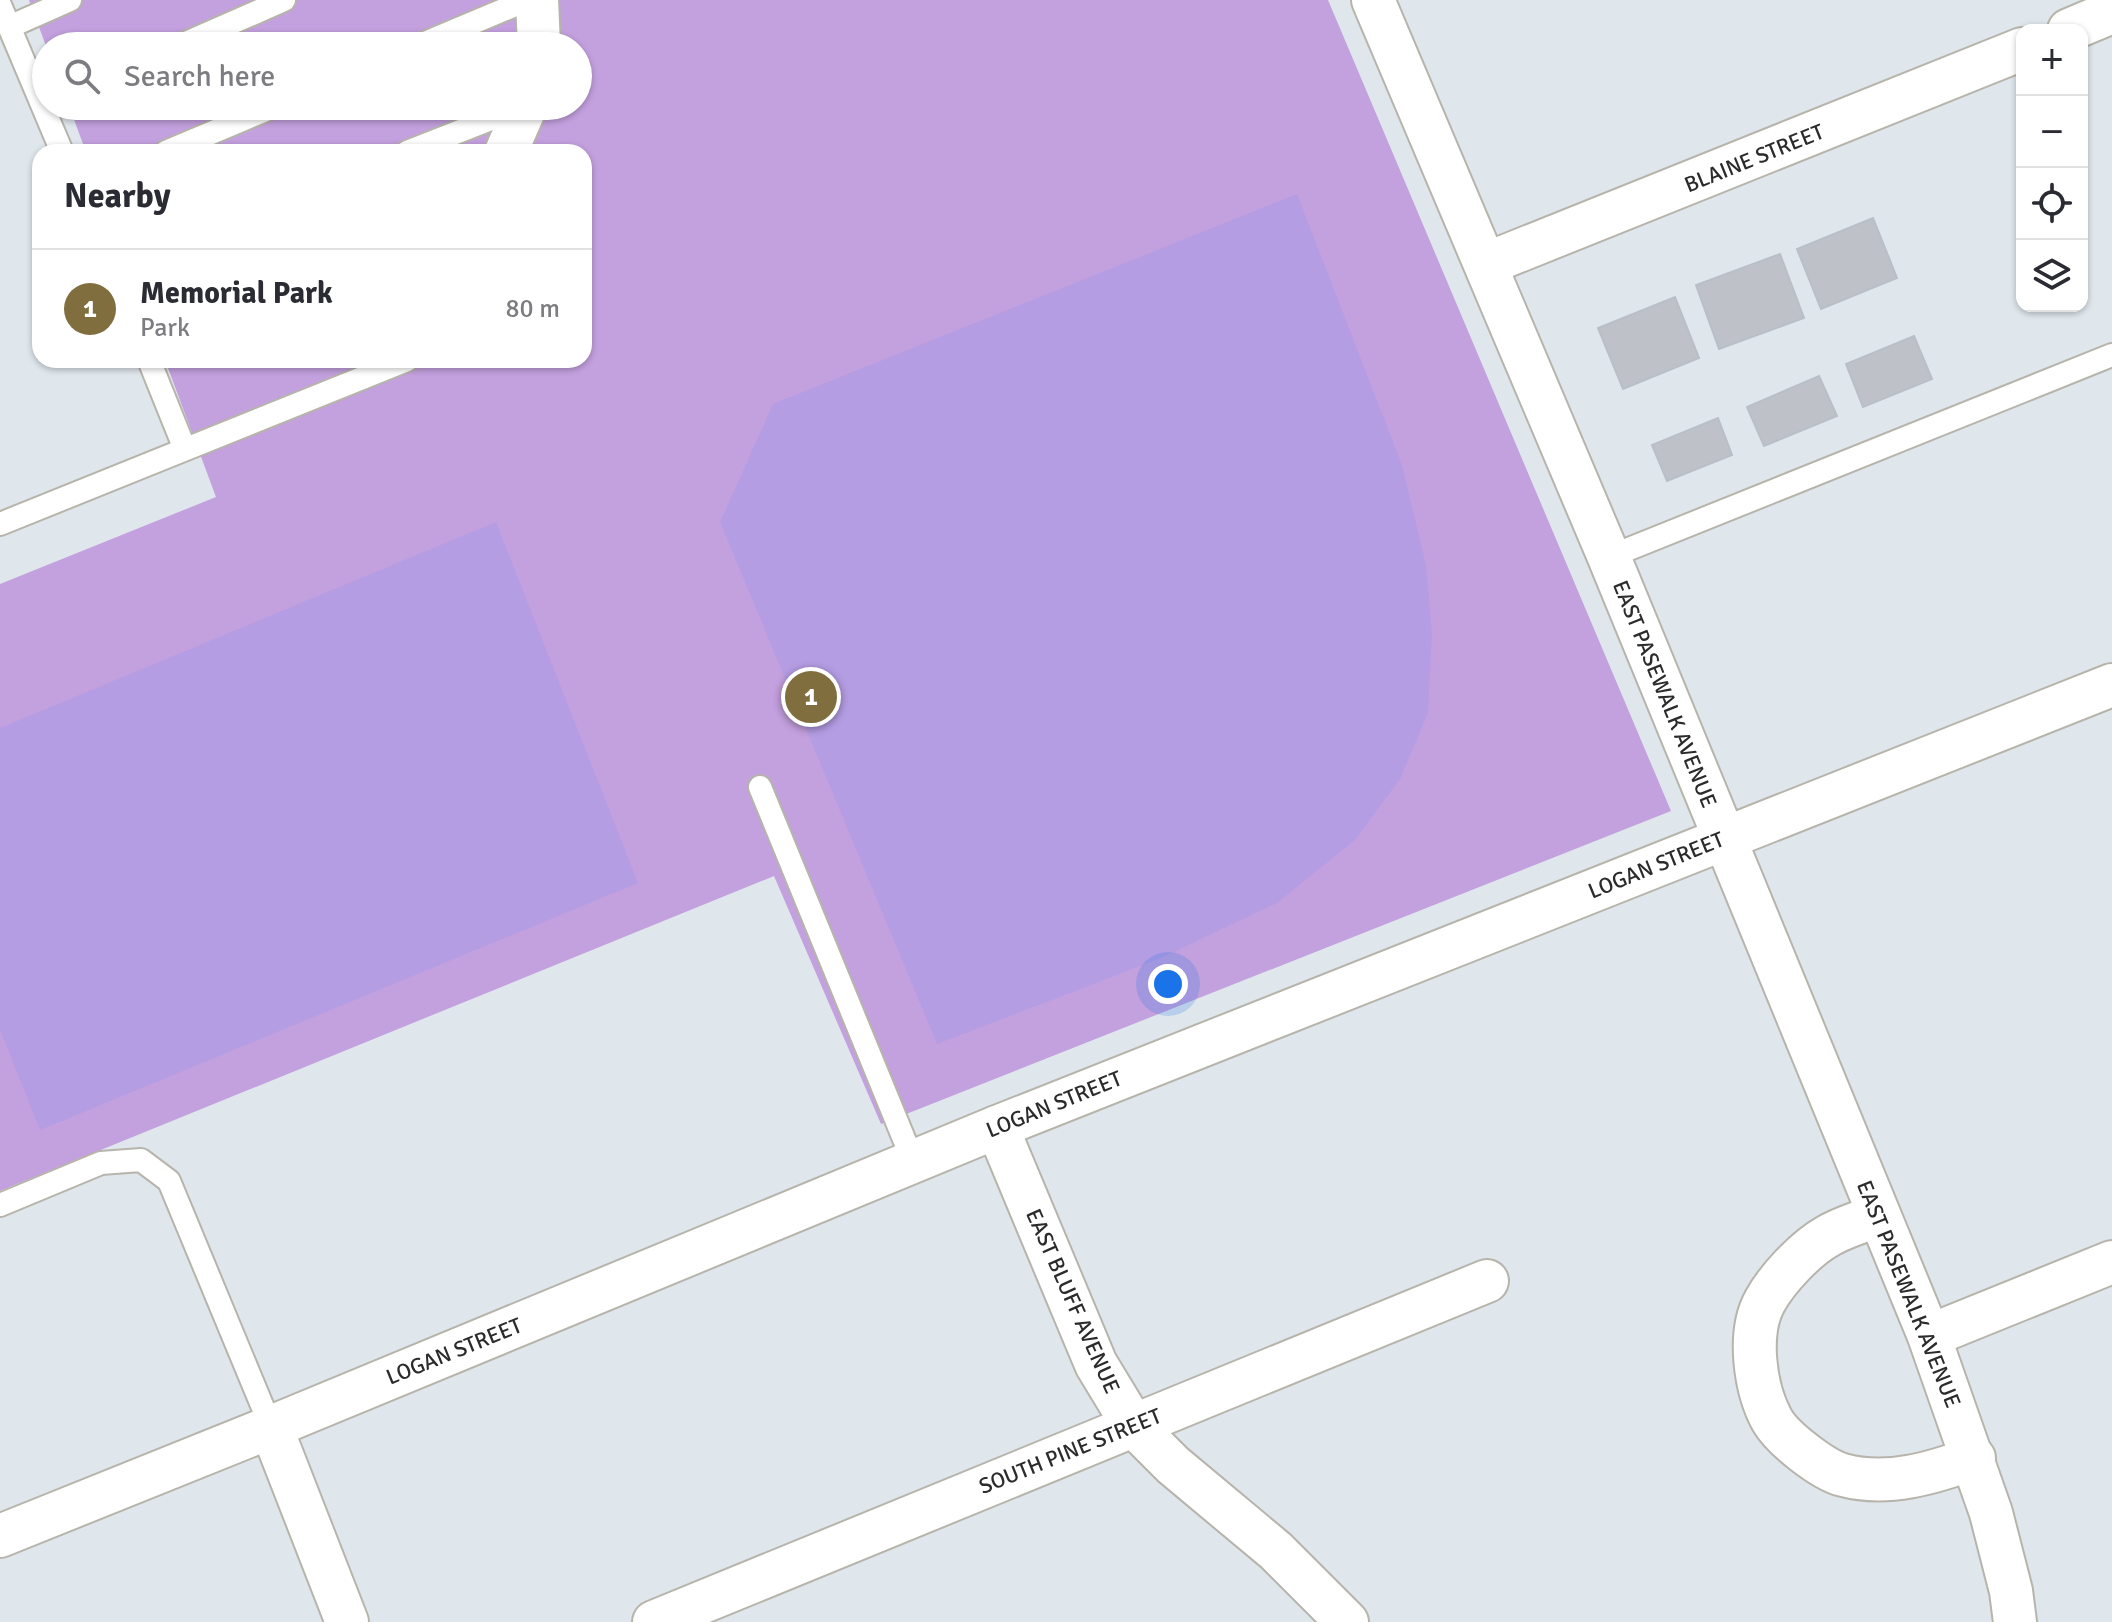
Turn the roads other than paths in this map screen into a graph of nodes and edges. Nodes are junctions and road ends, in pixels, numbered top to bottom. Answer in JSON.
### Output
{"nodes":[{"id":1,"x":70,"y":0,"type":"edge"},
{"id":2,"x":284,"y":0,"type":"edge"},
{"id":3,"x":527,"y":0,"type":"edge"},
{"id":4,"x":537,"y":0,"type":"edge"},
{"id":5,"x":1373,"y":0,"type":"edge"},
{"id":6,"x":0,"y":5,"type":"edge"},
{"id":7,"x":2112,"y":12,"type":"edge"},
{"id":8,"x":2083,"y":24,"type":"edge"},
{"id":9,"x":9,"y":27,"type":"junction"},
{"id":10,"x":211,"y":32,"type":"edge"},
{"id":11,"x":451,"y":32,"type":"edge"},
{"id":12,"x":538,"y":32,"type":"edge"},
{"id":13,"x":2016,"y":51,"type":"edge"},
{"id":14,"x":32,"y":78,"type":"edge"},
{"id":15,"x":50,"y":120,"type":"edge"},
{"id":16,"x":242,"y":120,"type":"edge"},
{"id":17,"x":490,"y":120,"type":"edge"},
{"id":18,"x":520,"y":120,"type":"edge"},
{"id":19,"x":59,"y":144,"type":"edge"},
{"id":20,"x":185,"y":144,"type":"edge"},
{"id":21,"x":428,"y":144,"type":"edge"},
{"id":22,"x":509,"y":144,"type":"edge"},
{"id":23,"x":1486,"y":264,"type":"junction"},
{"id":24,"x":2112,"y":355,"type":"edge"},
{"id":25,"x":152,"y":368,"type":"edge"},
{"id":26,"x":386,"y":368,"type":"edge"},
{"id":27,"x":184,"y":447,"type":"junction"},
{"id":28,"x":0,"y":524,"type":"edge"},
{"id":29,"x":1609,"y":557,"type":"junction"},
{"id":30,"x":2112,"y":685,"type":"edge"},
{"id":31,"x":760,"y":787,"type":"dead end"},
{"id":32,"x":1723,"y":838,"type":"junction"},
{"id":33,"x":997,"y":1127,"type":"junction"},
{"id":34,"x":913,"y":1161,"type":"junction"},
{"id":35,"x":0,"y":1205,"type":"edge"},
{"id":36,"x":1878,"y":1215,"type":"junction"},
{"id":37,"x":2112,"y":1262,"type":"edge"},
{"id":38,"x":1487,"y":1281,"type":"dead end"},
{"id":39,"x":1929,"y":1336,"type":"junction"},
{"id":40,"x":1133,"y":1425,"type":"junction"},
{"id":41,"x":271,"y":1427,"type":"junction"},
{"id":42,"x":1974,"y":1458,"type":"junction"},
{"id":43,"x":0,"y":1536,"type":"edge"},
{"id":44,"x":347,"y":1622,"type":"edge"},
{"id":45,"x":654,"y":1622,"type":"edge"},
{"id":46,"x":1347,"y":1622,"type":"edge"},
{"id":47,"x":2015,"y":1622,"type":"edge"}],
"edges":[{"from":1,"to":9,"type":"lane"},
{"from":2,"to":10,"type":"lane"},
{"from":3,"to":11,"type":"lane"},
{"from":4,"to":12,"type":"street"},
{"from":5,"to":23,"type":"street","name":"EAST PASEWALK AVENUE"},
{"from":6,"to":9,"type":"lane"},
{"from":7,"to":8,"type":"street"},
{"from":9,"to":14,"type":"lane"},
{"from":13,"to":23,"type":"street","name":"BLAINE STREET"},
{"from":15,"to":19,"type":"lane"},
{"from":16,"to":20,"type":"lane"},
{"from":17,"to":21,"type":"lane"},
{"from":18,"to":22,"type":"street"},
{"from":23,"to":29,"type":"street","name":"EAST PASEWALK AVENUE"},
{"from":24,"to":29,"type":"lane"},
{"from":25,"to":27,"type":"lane"},
{"from":26,"to":27,"type":"lane"},
{"from":27,"to":28,"type":"lane"},
{"from":29,"to":32,"type":"street","name":"EAST PASEWALK AVENUE"},
{"from":30,"to":32,"type":"street","name":"LOGAN STREET"},
{"from":31,"to":34,"type":"lane"},
{"from":32,"to":33,"type":"street","name":"LOGAN STREET"},
{"from":32,"to":36,"type":"street","name":"EAST PASEWALK AVENUE"},
{"from":33,"to":34,"type":"street","name":"LOGAN STREET"},
{"from":33,"to":40,"type":"street","name":"EAST BLUFF AVENUE"},
{"from":34,"to":41,"type":"street","name":"LOGAN STREET"},
{"from":35,"to":41,"type":"lane"},
{"from":36,"to":39,"type":"street","name":"EAST PASEWALK AVENUE"},
{"from":36,"to":42,"type":"street"},
{"from":37,"to":39,"type":"street"},
{"from":38,"to":40,"type":"street","name":"SOUTH PINE STREET"},
{"from":39,"to":42,"type":"street","name":"EAST PASEWALK AVENUE"},
{"from":40,"to":45,"type":"street","name":"SOUTH PINE STREET"},
{"from":40,"to":46,"type":"street","name":"EAST BLUFF AVENUE"},
{"from":41,"to":43,"type":"street","name":"LOGAN STREET"},
{"from":41,"to":44,"type":"street"},
{"from":42,"to":47,"type":"street","name":"EAST PASEWALK AVENUE"}]}
